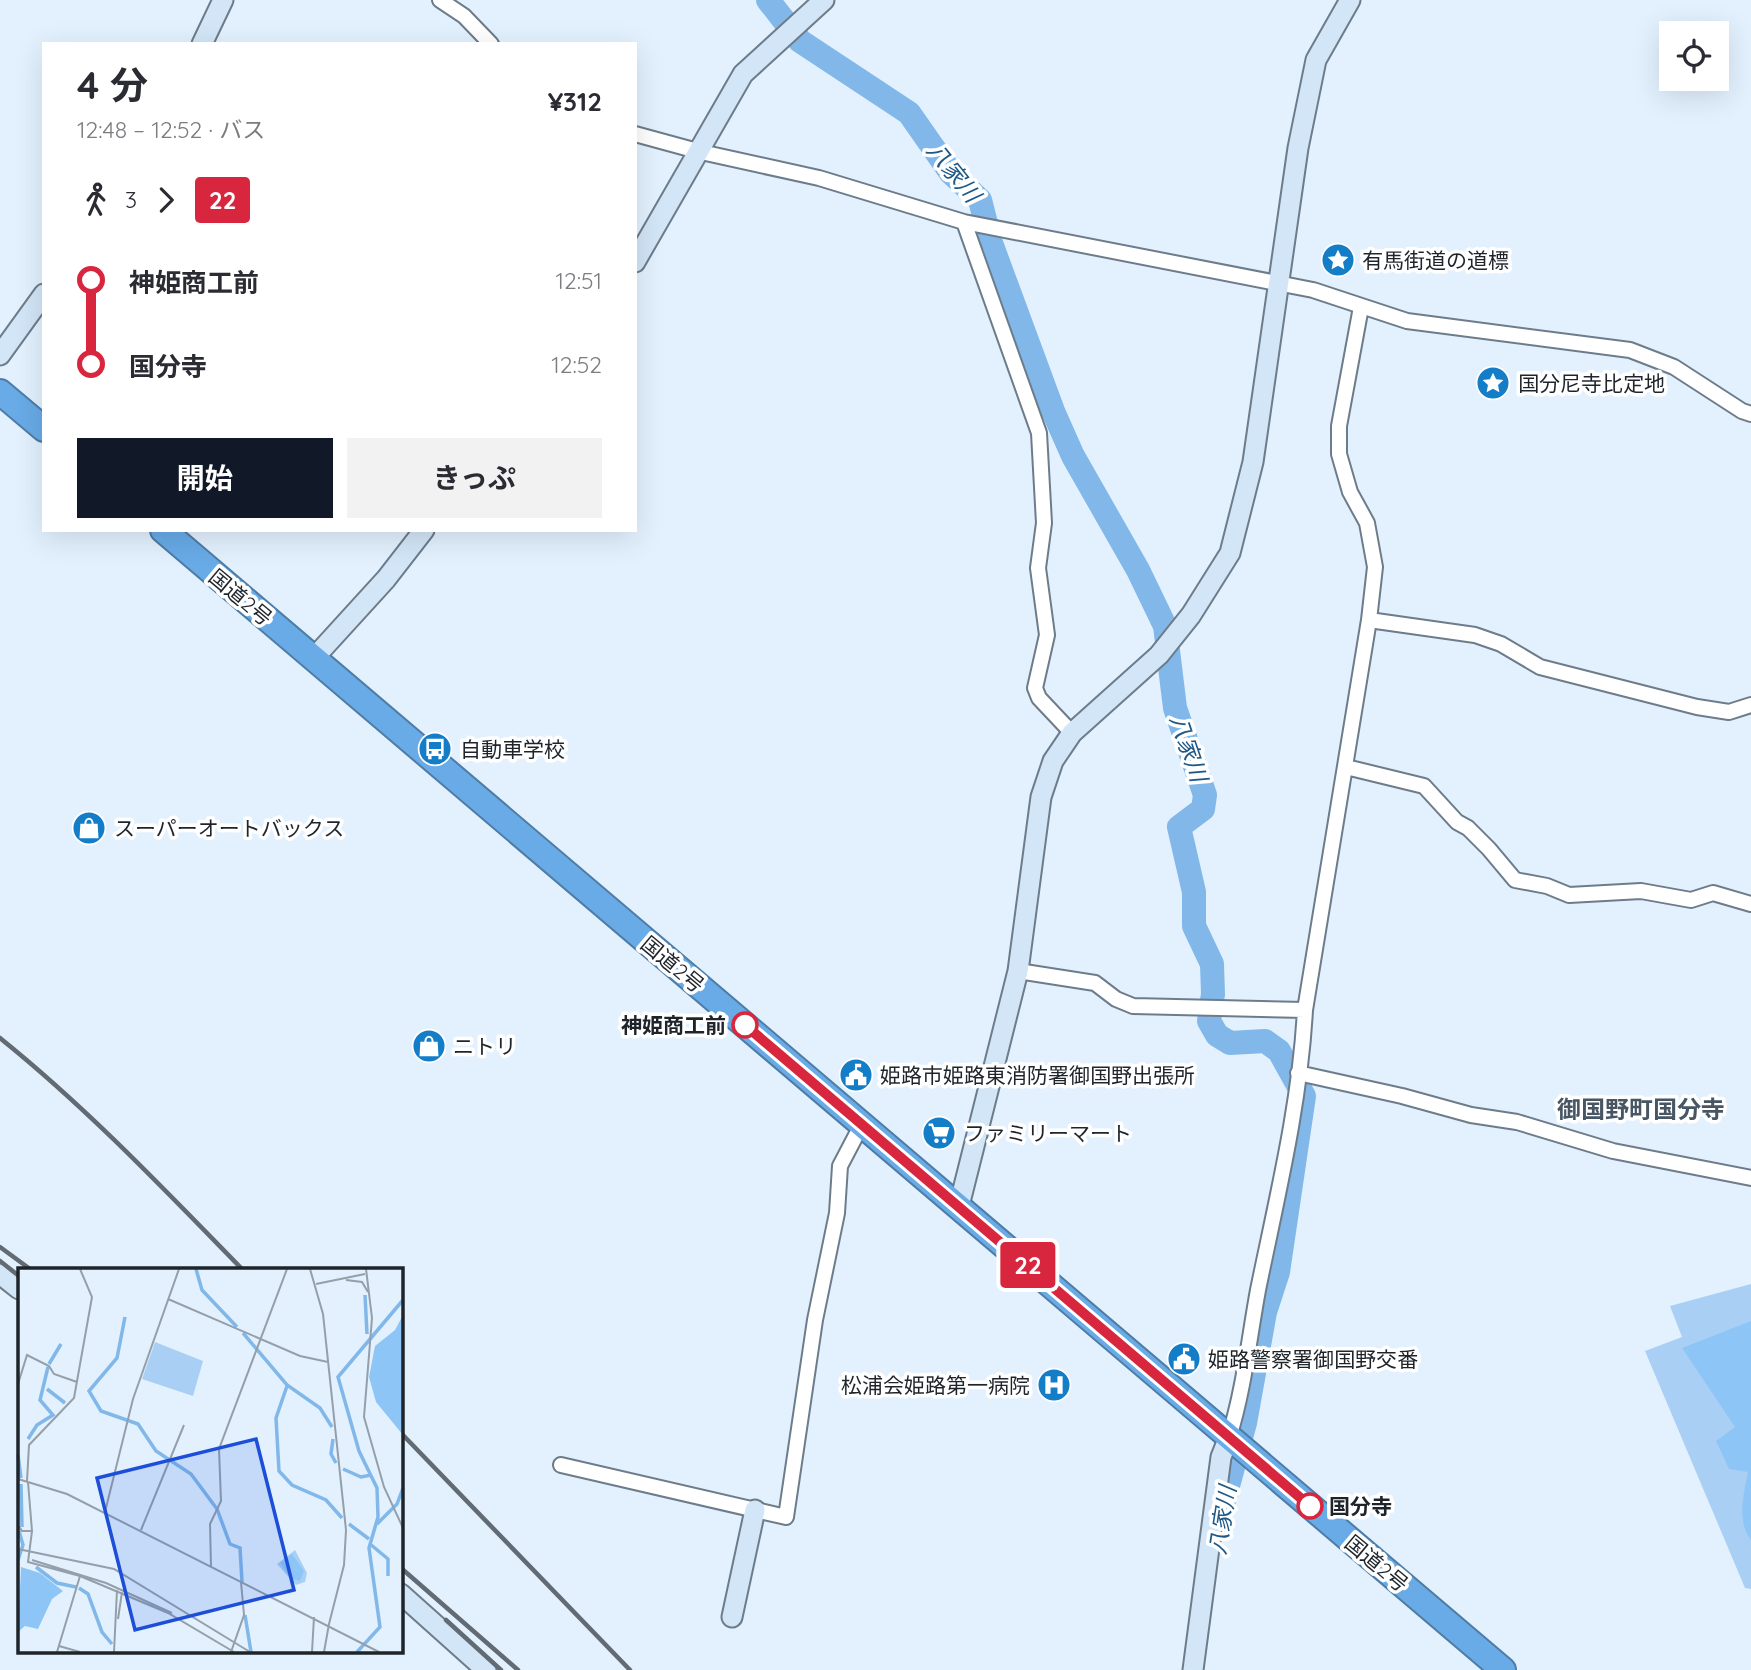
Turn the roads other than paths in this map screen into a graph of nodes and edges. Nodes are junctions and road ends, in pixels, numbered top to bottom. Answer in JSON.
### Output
{"nodes":[{"id":1,"x":223,"y":0,"type":"edge"},
{"id":2,"x":440,"y":0,"type":"edge"},
{"id":3,"x":824,"y":0,"type":"edge"},
{"id":4,"x":1350,"y":0,"type":"edge"},
{"id":5,"x":203,"y":42,"type":"edge"},
{"id":6,"x":489,"y":42,"type":"edge"},
{"id":7,"x":637,"y":135,"type":"edge"},
{"id":8,"x":701,"y":152,"type":"junction"},
{"id":9,"x":964,"y":222,"type":"junction"},
{"id":10,"x":637,"y":259,"type":"edge"},
{"id":11,"x":1280,"y":282,"type":"junction"},
{"id":12,"x":42,"y":297,"type":"edge"},
{"id":13,"x":1361,"y":307,"type":"junction"},
{"id":14,"x":0,"y":355,"type":"edge"},
{"id":15,"x":0,"y":392,"type":"edge"},
{"id":16,"x":1751,"y":414,"type":"edge"},
{"id":17,"x":42,"y":427,"type":"edge"},
{"id":18,"x":165,"y":532,"type":"edge"},
{"id":19,"x":422,"y":532,"type":"edge"},
{"id":20,"x":1369,"y":620,"type":"junction"},
{"id":21,"x":314,"y":658,"type":"junction"},
{"id":22,"x":1751,"y":705,"type":"edge"},
{"id":23,"x":1072,"y":733,"type":"junction"},
{"id":24,"x":1346,"y":767,"type":"junction"},
{"id":25,"x":1751,"y":904,"type":"edge"},
{"id":26,"x":1018,"y":971,"type":"junction"},
{"id":27,"x":1305,"y":1010,"type":"junction"},
{"id":28,"x":1298,"y":1073,"type":"junction"},
{"id":29,"x":862,"y":1124,"type":"junction"},
{"id":30,"x":1751,"y":1178,"type":"edge"},
{"id":31,"x":958,"y":1206,"type":"junction"},
{"id":32,"x":0,"y":1274,"type":"edge"},
{"id":33,"x":18,"y":1288,"type":"edge"},
{"id":34,"x":1229,"y":1437,"type":"junction"},
{"id":35,"x":561,"y":1465,"type":"dead end"},
{"id":36,"x":755,"y":1510,"type":"junction"},
{"id":37,"x":402,"y":1595,"type":"edge"},
{"id":38,"x":732,"y":1617,"type":"dead end"},
{"id":39,"x":486,"y":1670,"type":"edge"},
{"id":40,"x":1194,"y":1670,"type":"edge"},
{"id":41,"x":1503,"y":1670,"type":"edge"}],
"edges":[{"from":1,"to":5,"type":"street"},
{"from":2,"to":6,"type":"street"},
{"from":3,"to":8,"type":"street"},
{"from":4,"to":11,"type":"street"},
{"from":7,"to":8,"type":"street"},
{"from":8,"to":9,"type":"street"},
{"from":8,"to":10,"type":"street"},
{"from":9,"to":11,"type":"street"},
{"from":9,"to":23,"type":"street"},
{"from":11,"to":13,"type":"street"},
{"from":11,"to":23,"type":"street"},
{"from":12,"to":14,"type":"street"},
{"from":13,"to":16,"type":"street"},
{"from":13,"to":20,"type":"street"},
{"from":15,"to":17,"type":"highway"},
{"from":18,"to":21,"type":"highway","name":"国道2号"},
{"from":19,"to":21,"type":"street"},
{"from":20,"to":22,"type":"street"},
{"from":20,"to":24,"type":"street"},
{"from":21,"to":29,"type":"highway","name":"国道2号"},
{"from":23,"to":26,"type":"street"},
{"from":24,"to":25,"type":"street"},
{"from":24,"to":27,"type":"street"},
{"from":26,"to":27,"type":"street"},
{"from":26,"to":31,"type":"street"},
{"from":27,"to":28,"type":"street"},
{"from":28,"to":30,"type":"street"},
{"from":28,"to":34,"type":"street"},
{"from":29,"to":31,"type":"highway","name":"国道2号"},
{"from":29,"to":36,"type":"street"},
{"from":31,"to":34,"type":"highway","name":"国道2号"},
{"from":32,"to":33,"type":"street"},
{"from":34,"to":40,"type":"street"},
{"from":34,"to":41,"type":"highway","name":"国道2号"},
{"from":35,"to":36,"type":"street"},
{"from":36,"to":38,"type":"street"},
{"from":37,"to":39,"type":"street"}]}
